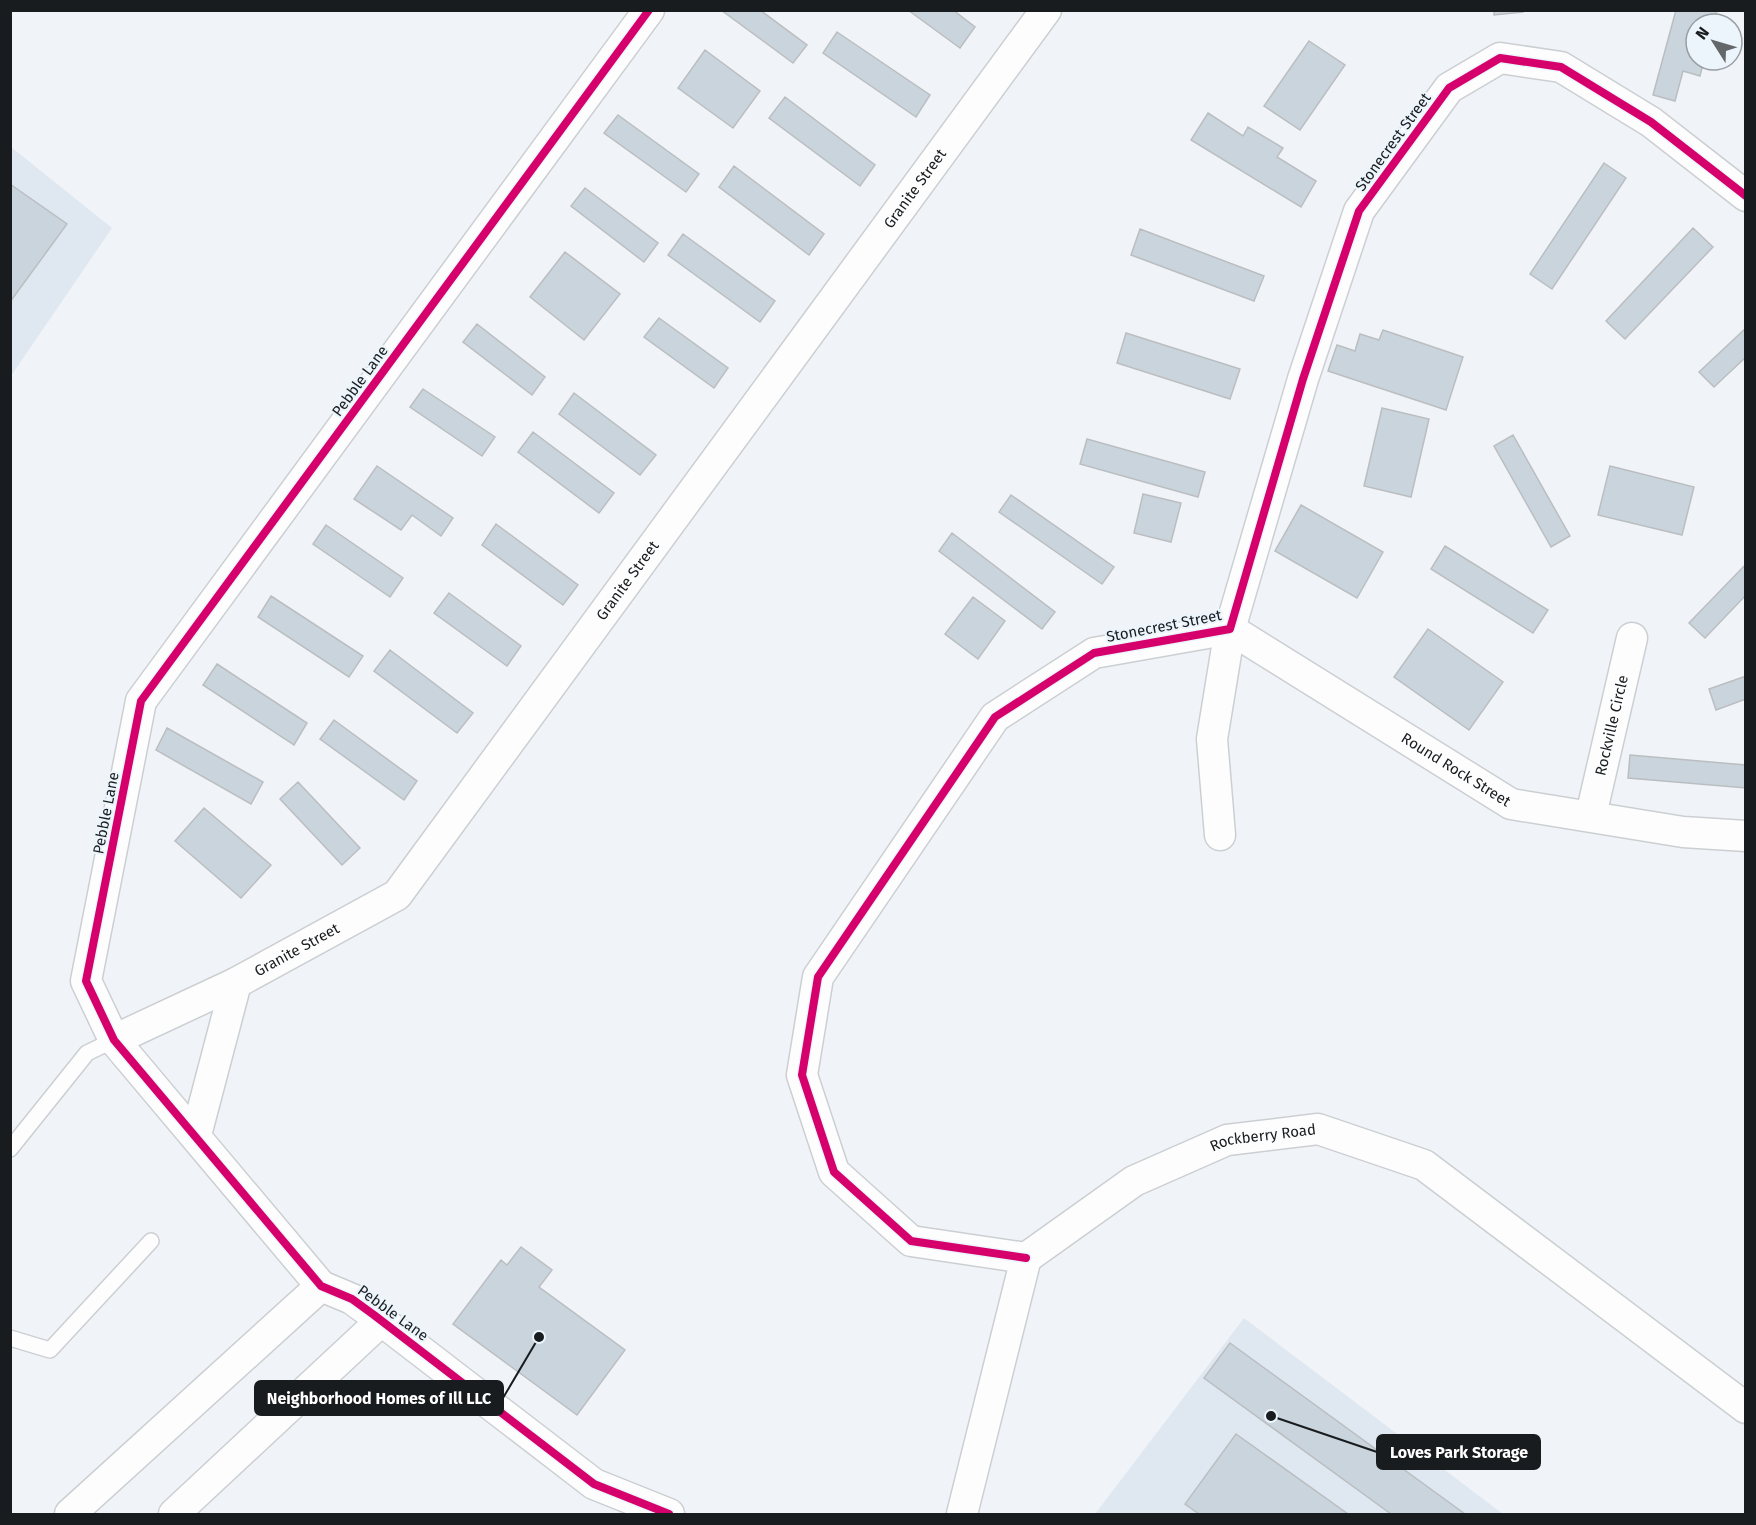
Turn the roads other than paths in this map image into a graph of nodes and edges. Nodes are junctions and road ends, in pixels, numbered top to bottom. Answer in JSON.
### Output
{"nodes":[{"id":1,"x":649,"y":10,"type":"edge"},
{"id":2,"x":1046,"y":10,"type":"edge"},
{"id":3,"x":1746,"y":196,"type":"edge"},
{"id":4,"x":1230,"y":629,"type":"junction"},
{"id":5,"x":1632,"y":638,"type":"dead end"},
{"id":6,"x":1591,"y":815,"type":"junction"},
{"id":7,"x":1220,"y":834,"type":"dead end"},
{"id":8,"x":1746,"y":836,"type":"edge"},
{"id":9,"x":236,"y":983,"type":"junction"},
{"id":10,"x":114,"y":1040,"type":"junction"},
{"id":11,"x":196,"y":1135,"type":"junction"},
{"id":12,"x":10,"y":1149,"type":"edge"},
{"id":13,"x":152,"y":1241,"type":"dead end"},
{"id":14,"x":1026,"y":1258,"type":"junction"},
{"id":15,"x":321,"y":1286,"type":"junction"},
{"id":16,"x":382,"y":1320,"type":"junction"},
{"id":17,"x":10,"y":1338,"type":"edge"},
{"id":18,"x":1746,"y":1408,"type":"edge"},
{"id":19,"x":70,"y":1515,"type":"edge"},
{"id":20,"x":174,"y":1515,"type":"edge"},
{"id":21,"x":669,"y":1515,"type":"edge"},
{"id":22,"x":962,"y":1515,"type":"edge"}],
"edges":[{"from":1,"to":10,"type":"street","name":"Pebble Lane"},
{"from":2,"to":9,"type":"street","name":"Granite Street"},
{"from":3,"to":4,"type":"street","name":"Stonecrest Street"},
{"from":4,"to":6,"type":"street","name":"Round Rock Street"},
{"from":4,"to":7,"type":"street"},
{"from":4,"to":14,"type":"street","name":"Stonecrest Street"},
{"from":5,"to":6,"type":"street","name":"Rockville Circle"},
{"from":6,"to":8,"type":"street","name":"Round Rock Street"},
{"from":9,"to":10,"type":"street","name":"Granite Street"},
{"from":9,"to":11,"type":"street"},
{"from":10,"to":11,"type":"street","name":"Pebble Lane"},
{"from":10,"to":12,"type":"lane"},
{"from":11,"to":15,"type":"street","name":"Pebble Lane"},
{"from":13,"to":17,"type":"lane"},
{"from":14,"to":18,"type":"street","name":"Rockberry Road"},
{"from":14,"to":22,"type":"street"},
{"from":15,"to":16,"type":"street","name":"Pebble Lane"},
{"from":15,"to":19,"type":"street"},
{"from":16,"to":20,"type":"street","name":"Pebble Lane"},
{"from":16,"to":21,"type":"street","name":"Pebble Lane"}]}
